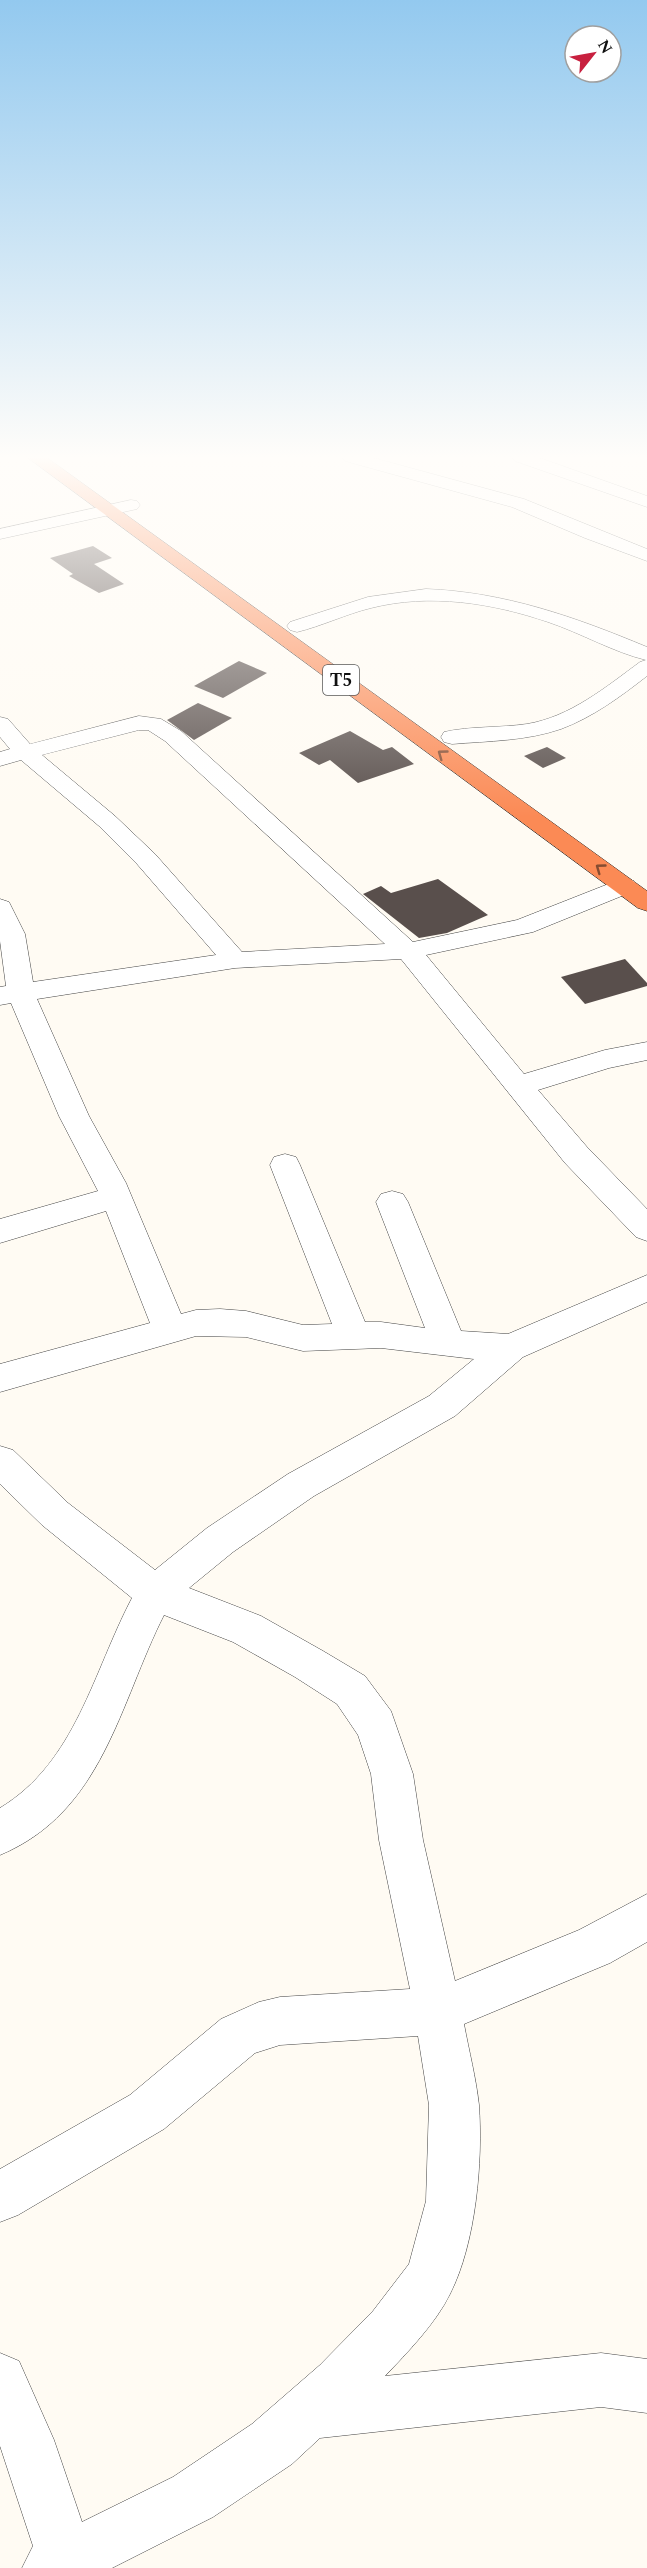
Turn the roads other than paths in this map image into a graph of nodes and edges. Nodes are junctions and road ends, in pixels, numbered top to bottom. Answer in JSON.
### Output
{"nodes":[{"id":1,"x":202,"y":577,"type":"edge"},
{"id":2,"x":230,"y":577,"type":"edge"},
{"id":3,"x":297,"y":626,"type":"junction"},
{"id":4,"x":647,"y":654,"type":"edge"},
{"id":5,"x":647,"y":666,"type":"edge"},
{"id":6,"x":0,"y":724,"type":"edge"},
{"id":7,"x":452,"y":737,"type":"junction"},
{"id":8,"x":25,"y":752,"type":"junction"},
{"id":9,"x":0,"y":759,"type":"edge"},
{"id":10,"x":636,"y":882,"type":"edge"},
{"id":11,"x":647,"y":903,"type":"edge"},
{"id":12,"x":0,"y":908,"type":"edge"},
{"id":13,"x":408,"y":951,"type":"junction"},
{"id":14,"x":235,"y":960,"type":"junction"},
{"id":15,"x":10,"y":994,"type":"edge"},
{"id":16,"x":647,"y":1051,"type":"edge"},
{"id":17,"x":518,"y":1086,"type":"junction"},
{"id":18,"x":285,"y":1165,"type":"dead end"},
{"id":19,"x":116,"y":1197,"type":"junction"},
{"id":20,"x":392,"y":1202,"type":"dead end"},
{"id":21,"x":647,"y":1229,"type":"edge"},
{"id":22,"x":0,"y":1231,"type":"edge"},
{"id":23,"x":647,"y":1288,"type":"edge"},
{"id":24,"x":170,"y":1329,"type":"junction"},
{"id":25,"x":354,"y":1337,"type":"junction"},
{"id":26,"x":449,"y":1344,"type":"junction"},
{"id":27,"x":511,"y":1348,"type":"junction"},
{"id":28,"x":0,"y":1378,"type":"edge"},
{"id":29,"x":5,"y":1472,"type":"edge"},
{"id":30,"x":155,"y":1593,"type":"junction"},
{"id":31,"x":0,"y":1833,"type":"edge"},
{"id":32,"x":647,"y":1917,"type":"edge"},
{"id":33,"x":438,"y":2011,"type":"junction"},
{"id":34,"x":0,"y":2197,"type":"edge"},
{"id":35,"x":0,"y":2380,"type":"edge"},
{"id":36,"x":647,"y":2386,"type":"edge"},
{"id":37,"x":307,"y":2412,"type":"junction"},
{"id":38,"x":59,"y":2565,"type":"edge"}],
"edges":[{"from":10,"to":1,"type":"highway","number":"T5","one_way":true},
{"from":2,"to":3,"type":"highway","number":"T5"},
{"from":3,"to":4,"type":"street"},
{"from":3,"to":7,"type":"highway","number":"T5"},
{"from":5,"to":7,"type":"street"},
{"from":6,"to":8,"type":"street"},
{"from":7,"to":10,"type":"highway","number":"T5"},
{"from":8,"to":9,"type":"street"},
{"from":8,"to":13,"type":"street"},
{"from":8,"to":14,"type":"street"},
{"from":10,"to":11,"type":"highway","number":"T5"},
{"from":10,"to":13,"type":"street"},
{"from":12,"to":15,"type":"street"},
{"from":13,"to":14,"type":"street"},
{"from":13,"to":17,"type":"street"},
{"from":14,"to":15,"type":"street"},
{"from":15,"to":19,"type":"street"},
{"from":16,"to":17,"type":"street"},
{"from":17,"to":21,"type":"street"},
{"from":18,"to":25,"type":"street"},
{"from":19,"to":22,"type":"street"},
{"from":19,"to":24,"type":"street"},
{"from":20,"to":26,"type":"street"},
{"from":23,"to":27,"type":"street"},
{"from":24,"to":25,"type":"street"},
{"from":24,"to":28,"type":"street"},
{"from":25,"to":26,"type":"street"},
{"from":26,"to":27,"type":"street"},
{"from":27,"to":30,"type":"street"},
{"from":29,"to":30,"type":"street"},
{"from":30,"to":31,"type":"street"},
{"from":30,"to":33,"type":"street"},
{"from":32,"to":33,"type":"street"},
{"from":33,"to":34,"type":"street"},
{"from":33,"to":37,"type":"street"},
{"from":35,"to":38,"type":"street"},
{"from":36,"to":37,"type":"street"},
{"from":37,"to":38,"type":"street"}]}
